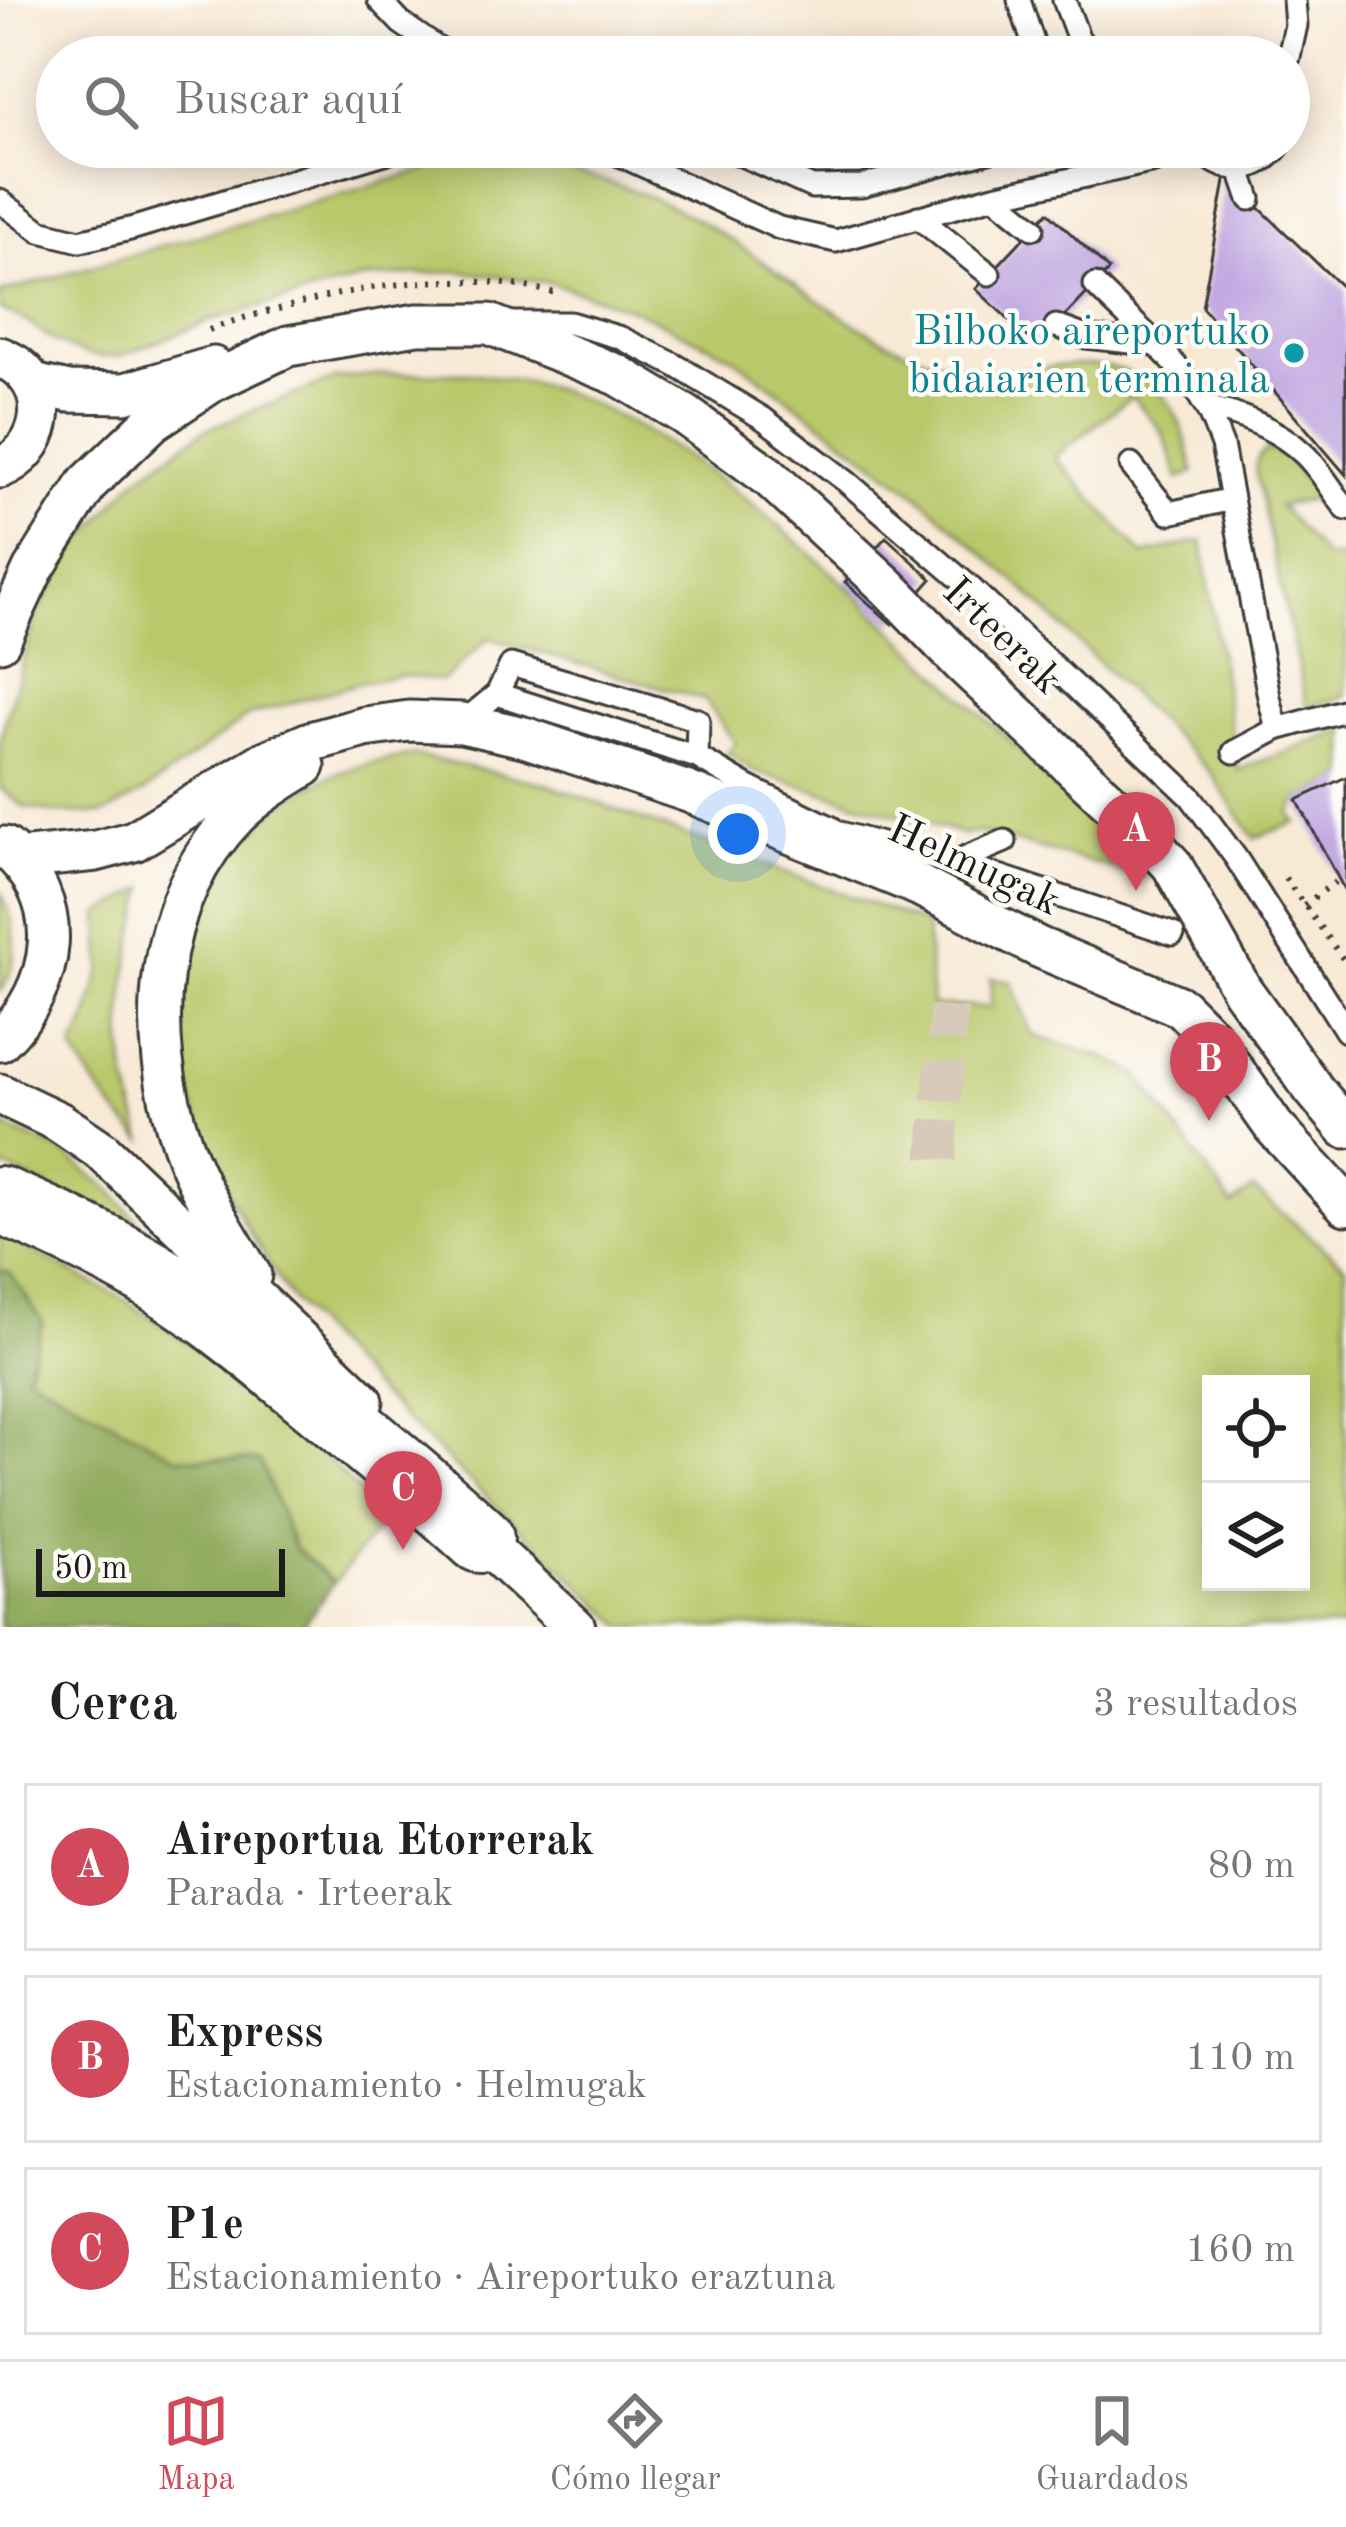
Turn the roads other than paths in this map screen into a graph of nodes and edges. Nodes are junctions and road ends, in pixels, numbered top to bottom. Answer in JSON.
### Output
{"nodes":[{"id":1,"x":379,"y":0,"type":"edge"},
{"id":2,"x":1018,"y":0,"type":"edge"},
{"id":3,"x":1064,"y":0,"type":"edge"},
{"id":4,"x":1294,"y":0,"type":"edge"},
{"id":5,"x":420,"y":36,"type":"edge"},
{"id":6,"x":1031,"y":36,"type":"edge"},
{"id":7,"x":1078,"y":36,"type":"edge"},
{"id":8,"x":1294,"y":36,"type":"edge"},
{"id":9,"x":335,"y":168,"type":"edge"},
{"id":10,"x":648,"y":168,"type":"edge"},
{"id":11,"x":770,"y":168,"type":"edge"},
{"id":12,"x":929,"y":168,"type":"edge"},
{"id":13,"x":1117,"y":168,"type":"edge"},
{"id":14,"x":1233,"y":168,"type":"edge"},
{"id":15,"x":1247,"y":168,"type":"edge"},
{"id":16,"x":1240,"y":170,"type":"junction"},
{"id":17,"x":994,"y":196,"type":"junction"},
{"id":18,"x":1250,"y":199,"type":"dead end"},
{"id":19,"x":0,"y":201,"type":"edge"},
{"id":20,"x":919,"y":217,"type":"junction"},
{"id":21,"x":1033,"y":228,"type":"dead end"},
{"id":22,"x":989,"y":274,"type":"dead end"},
{"id":23,"x":1095,"y":285,"type":"dead end"},
{"id":24,"x":489,"y":324,"type":"junction"},
{"id":25,"x":1056,"y":326,"type":"dead end"},
{"id":26,"x":1157,"y":345,"type":"junction"},
{"id":27,"x":288,"y":346,"type":"junction"},
{"id":28,"x":0,"y":357,"type":"edge"},
{"id":29,"x":33,"y":384,"type":"junction"},
{"id":30,"x":1206,"y":407,"type":"junction"},
{"id":31,"x":1131,"y":465,"type":"dead end"},
{"id":32,"x":0,"y":468,"type":"edge"},
{"id":33,"x":1232,"y":499,"type":"junction"},
{"id":34,"x":1346,"y":509,"type":"edge"},
{"id":35,"x":0,"y":641,"type":"edge"},
{"id":36,"x":497,"y":694,"type":"junction"},
{"id":37,"x":1346,"y":710,"type":"edge"},
{"id":38,"x":462,"y":723,"type":"junction"},
{"id":39,"x":364,"y":727,"type":"junction"},
{"id":40,"x":1277,"y":729,"type":"junction"},
{"id":41,"x":1234,"y":752,"type":"dead end"},
{"id":42,"x":693,"y":774,"type":"junction"},
{"id":43,"x":844,"y":834,"type":"junction"},
{"id":44,"x":1005,"y":842,"type":"dead end"},
{"id":45,"x":10,"y":851,"type":"edge"},
{"id":46,"x":952,"y":863,"type":"junction"},
{"id":47,"x":1173,"y":934,"type":"dead end"},
{"id":48,"x":1346,"y":1031,"type":"edge"},
{"id":49,"x":0,"y":1041,"type":"edge"},
{"id":50,"x":0,"y":1094,"type":"edge"},
{"id":51,"x":1346,"y":1128,"type":"edge"},
{"id":52,"x":0,"y":1199,"type":"edge"},
{"id":53,"x":1346,"y":1205,"type":"edge"},
{"id":54,"x":274,"y":1315,"type":"junction"},
{"id":55,"x":480,"y":1539,"type":"junction"},
{"id":56,"x":575,"y":1627,"type":"edge"}],
"edges":[{"from":1,"to":5,"type":"lane"},
{"from":2,"to":6,"type":"lane"},
{"from":3,"to":7,"type":"lane"},
{"from":4,"to":8,"type":"lane"},
{"from":9,"to":19,"type":"lane"},
{"from":10,"to":20,"type":"lane"},
{"from":11,"to":12,"type":"lane"},
{"from":13,"to":17,"type":"lane"},
{"from":14,"to":16,"type":"lane"},
{"from":15,"to":16,"type":"lane"},
{"from":16,"to":18,"type":"lane"},
{"from":17,"to":20,"type":"lane"},
{"from":17,"to":21,"type":"lane"},
{"from":20,"to":22,"type":"lane"},
{"from":23,"to":26,"type":"lane"},
{"from":24,"to":27,"type":"street"},
{"from":24,"to":48,"type":"lane"},
{"from":24,"to":51,"type":"street","name":"Irteerak"},
{"from":25,"to":26,"type":"lane"},
{"from":26,"to":30,"type":"lane"},
{"from":27,"to":29,"type":"street"},
{"from":27,"to":35,"type":"street"},
{"from":28,"to":29,"type":"street"},
{"from":29,"to":32,"type":"street"},
{"from":30,"to":33,"type":"lane"},
{"from":30,"to":34,"type":"lane"},
{"from":31,"to":33,"type":"lane"},
{"from":33,"to":40,"type":"lane"},
{"from":36,"to":38,"type":"lane"},
{"from":36,"to":42,"type":"lane"},
{"from":36,"to":42,"type":"lane"},
{"from":37,"to":40,"type":"lane"},
{"from":38,"to":39,"type":"street","name":"Helmugak"},
{"from":38,"to":42,"type":"street","name":"Helmugak"},
{"from":39,"to":45,"type":"street","name":"Helmugak"},
{"from":39,"to":54,"type":"street"},
{"from":40,"to":41,"type":"lane"},
{"from":42,"to":43,"type":"lane"},
{"from":42,"to":43,"type":"lane"},
{"from":42,"to":53,"type":"street","name":"Helmugak"},
{"from":43,"to":46,"type":"lane"},
{"from":44,"to":46,"type":"lane"},
{"from":45,"to":49,"type":"street"},
{"from":46,"to":47,"type":"lane"},
{"from":50,"to":54,"type":"street"},
{"from":52,"to":55,"type":"highway"},
{"from":54,"to":55,"type":"street"},
{"from":55,"to":56,"type":"street"}]}
